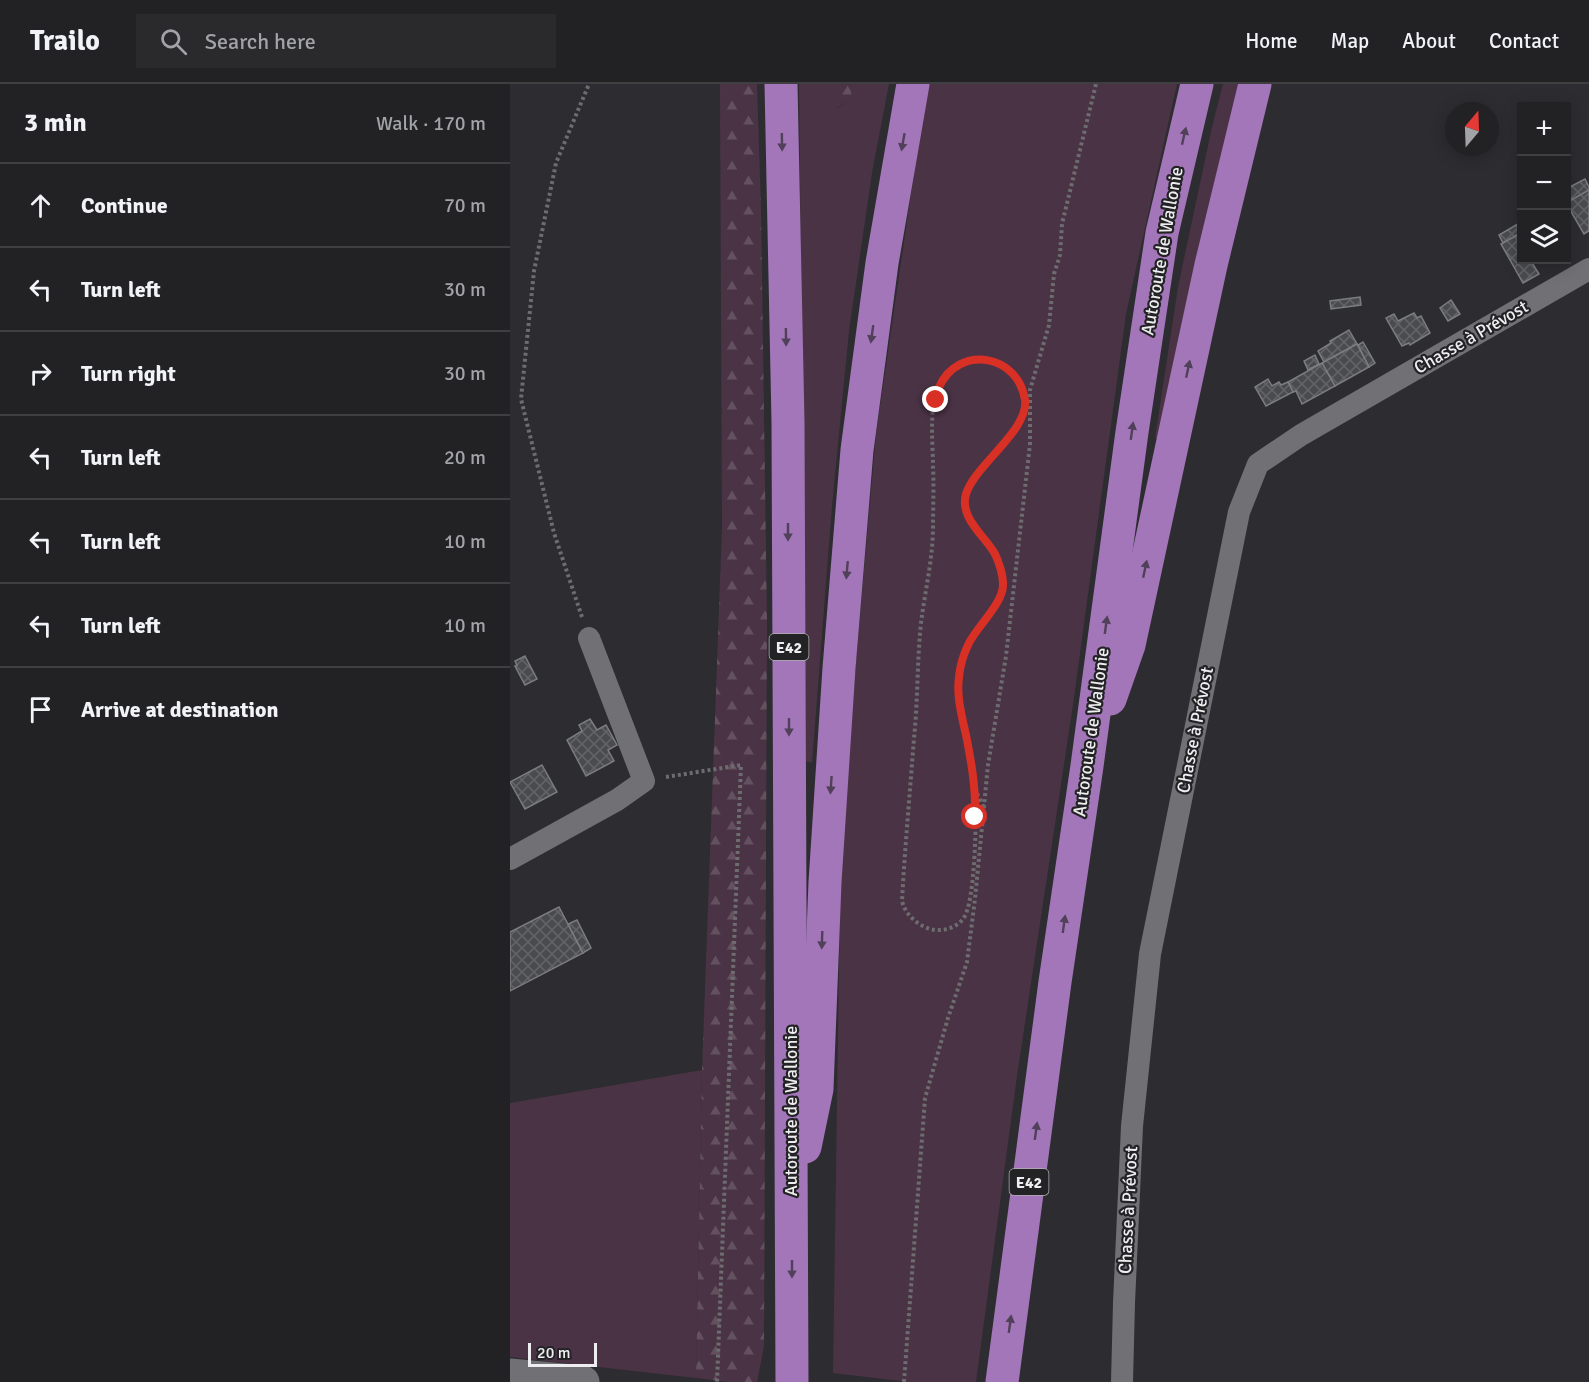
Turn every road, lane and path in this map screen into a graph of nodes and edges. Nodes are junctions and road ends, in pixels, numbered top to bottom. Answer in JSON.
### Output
{"nodes":[{"id":1,"x":589,"y":84,"type":"edge"},
{"id":2,"x":781,"y":84,"type":"edge"},
{"id":3,"x":913,"y":84,"type":"edge"},
{"id":4,"x":1096,"y":84,"type":"edge"},
{"id":5,"x":1197,"y":84,"type":"edge"},
{"id":6,"x":1255,"y":84,"type":"edge"},
{"id":7,"x":1589,"y":269,"type":"edge"},
{"id":8,"x":589,"y":638,"type":"joint"},
{"id":9,"x":1087,"y":766,"type":"junction"},
{"id":10,"x":644,"y":780,"type":"junction"},
{"id":11,"x":976,"y":790,"type":"junction"},
{"id":12,"x":984,"y":807,"type":"junction"},
{"id":13,"x":510,"y":859,"type":"edge"},
{"id":14,"x":791,"y":1210,"type":"junction"},
{"id":15,"x":510,"y":1375,"type":"edge"},
{"id":16,"x":583,"y":1382,"type":"edge"},
{"id":17,"x":717,"y":1382,"type":"edge"},
{"id":18,"x":792,"y":1382,"type":"edge"},
{"id":19,"x":904,"y":1382,"type":"edge"},
{"id":20,"x":1002,"y":1382,"type":"edge"},
{"id":21,"x":1122,"y":1382,"type":"edge"}],
"edges":[{"from":1,"to":8,"type":"path"},
{"from":2,"to":14,"type":"highway","name":"Autoroute de Wallonie","number":"E42","one_way":true},
{"from":3,"to":14,"type":"highway","one_way":true},
{"from":4,"to":12,"type":"path"},
{"from":9,"to":5,"type":"highway","name":"Autoroute de Wallonie","number":"E42","one_way":true},
{"from":9,"to":6,"type":"highway","one_way":true},
{"from":7,"to":21,"type":"street","name":"Chasse à Prévost"},
{"from":8,"to":10,"type":"street"},
{"from":20,"to":9,"type":"highway","name":"Autoroute de Wallonie","number":"E42","one_way":true},
{"from":10,"to":13,"type":"street"},
{"from":10,"to":17,"type":"path"},
{"from":11,"to":11,"type":"path"},
{"from":11,"to":12,"type":"path"},
{"from":12,"to":19,"type":"path"},
{"from":14,"to":18,"type":"highway","name":"Autoroute de Wallonie","number":"E42","one_way":true},
{"from":15,"to":16,"type":"main road"}]}
